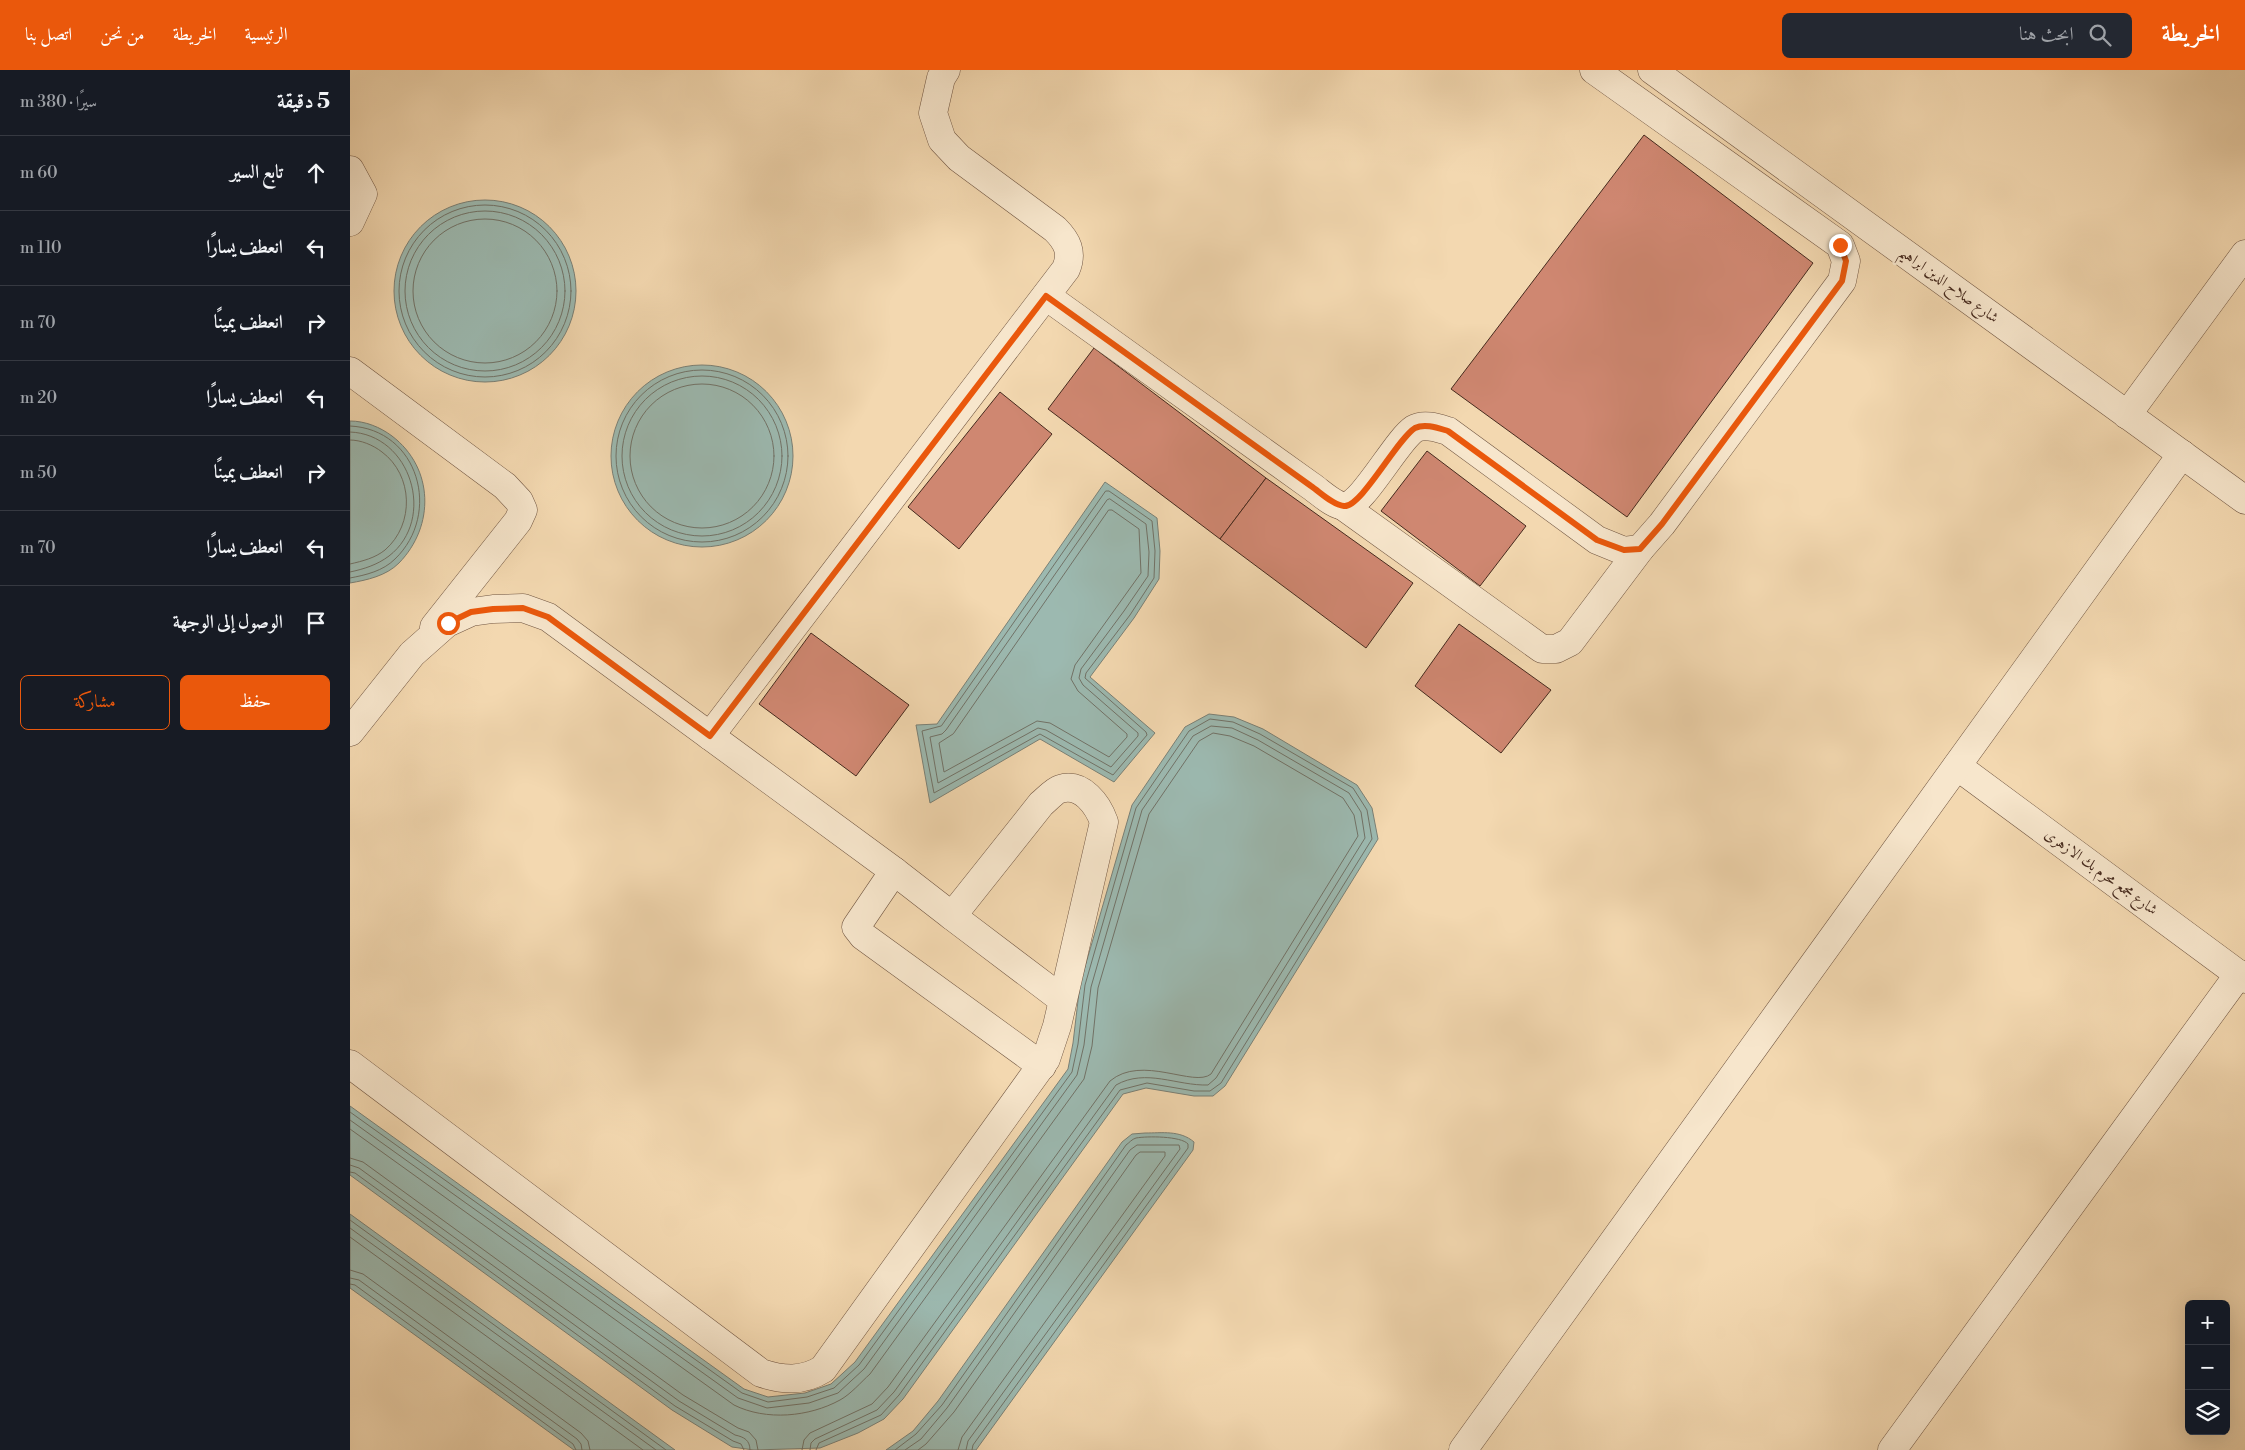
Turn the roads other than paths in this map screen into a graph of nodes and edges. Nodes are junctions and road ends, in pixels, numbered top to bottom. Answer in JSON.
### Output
{"nodes":[{"id":1,"x":946,"y":70,"type":"edge"},
{"id":2,"x":1594,"y":70,"type":"edge"},
{"id":3,"x":1652,"y":70,"type":"edge"},
{"id":4,"x":350,"y":170,"type":"edge"},
{"id":5,"x":350,"y":222,"type":"edge"},
{"id":6,"x":2245,"y":254,"type":"edge"},
{"id":7,"x":1046,"y":296,"type":"junction"},
{"id":8,"x":350,"y":371,"type":"edge"},
{"id":9,"x":2127,"y":415,"type":"junction"},
{"id":10,"x":2182,"y":454,"type":"junction"},
{"id":11,"x":2245,"y":500,"type":"edge"},
{"id":12,"x":1343,"y":506,"type":"junction"},
{"id":13,"x":1640,"y":549,"type":"junction"},
{"id":14,"x":412,"y":654,"type":"junction"},
{"id":15,"x":350,"y":732,"type":"edge"},
{"id":16,"x":710,"y":736,"type":"junction"},
{"id":17,"x":1957,"y":766,"type":"junction"},
{"id":18,"x":894,"y":871,"type":"junction"},
{"id":19,"x":952,"y":916,"type":"junction"},
{"id":20,"x":2242,"y":977,"type":"edge"},
{"id":21,"x":1063,"y":1000,"type":"junction"},
{"id":22,"x":350,"y":1064,"type":"edge"},
{"id":23,"x":1042,"y":1066,"type":"junction"},
{"id":24,"x":1463,"y":1450,"type":"edge"},
{"id":25,"x":1892,"y":1450,"type":"edge"}],
"edges":[{"from":1,"to":7,"type":"street"},
{"from":2,"to":13,"type":"street"},
{"from":3,"to":9,"type":"street","name":"شارع صلاح الدين ابراهيم"},
{"from":4,"to":5,"type":"street"},
{"from":6,"to":9,"type":"street"},
{"from":7,"to":12,"type":"street"},
{"from":7,"to":16,"type":"street"},
{"from":8,"to":14,"type":"street"},
{"from":9,"to":10,"type":"street","name":"شارع صلاح الدين ابراهيم"},
{"from":10,"to":11,"type":"street","name":"شارع صلاح الدين ابراهيم"},
{"from":10,"to":17,"type":"street"},
{"from":12,"to":13,"type":"street"},
{"from":12,"to":13,"type":"street"},
{"from":14,"to":15,"type":"street"},
{"from":14,"to":16,"type":"street"},
{"from":16,"to":18,"type":"street"},
{"from":17,"to":20,"type":"street","name":"شارع مجمع محرم بك الازهرى"},
{"from":17,"to":24,"type":"street"},
{"from":18,"to":19,"type":"street"},
{"from":18,"to":23,"type":"street"},
{"from":19,"to":21,"type":"street"},
{"from":19,"to":21,"type":"street"},
{"from":20,"to":25,"type":"street"},
{"from":21,"to":23,"type":"street"},
{"from":22,"to":23,"type":"street"}]}
